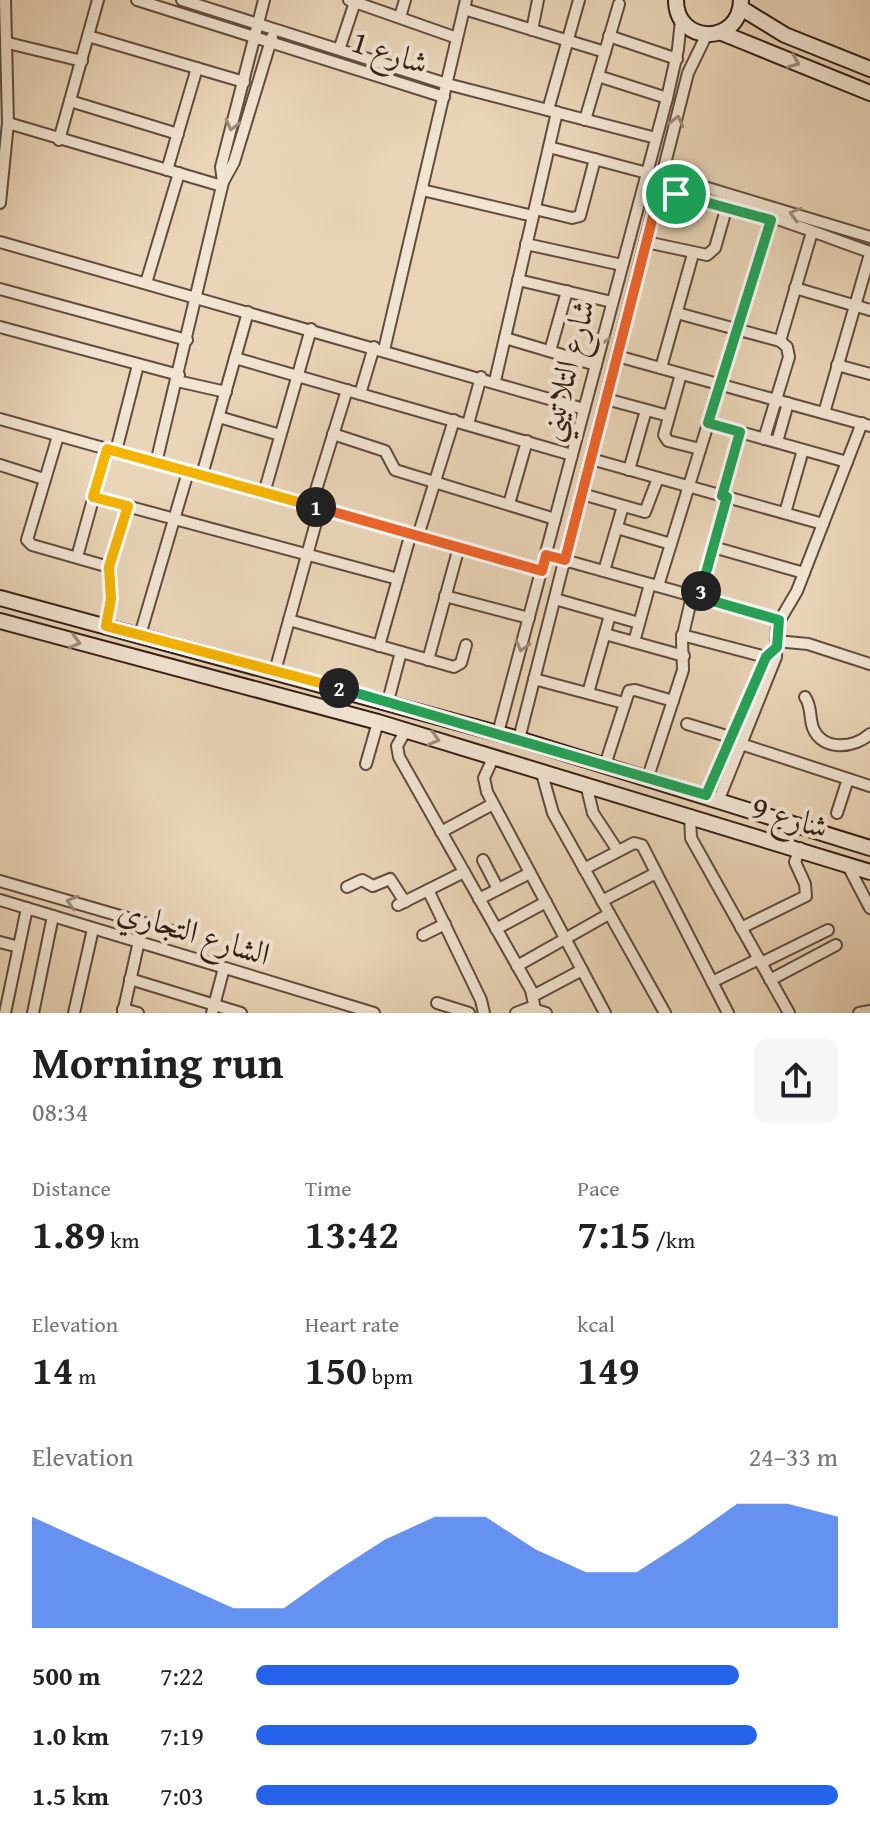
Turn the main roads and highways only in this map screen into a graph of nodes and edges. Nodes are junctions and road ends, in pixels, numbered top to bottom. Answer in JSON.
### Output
{"nodes":[{"id":1,"x":662,"y":0,"type":"edge"},
{"id":2,"x":741,"y":4,"type":"edge"},
{"id":3,"x":678,"y":9,"type":"edge"},
{"id":4,"x":722,"y":33,"type":"junction"},
{"id":5,"x":870,"y":69,"type":"edge"},
{"id":6,"x":870,"y":93,"type":"edge"},
{"id":7,"x":0,"y":598,"type":"edge"},
{"id":8,"x":28,"y":606,"type":"junction"},
{"id":9,"x":0,"y":621,"type":"edge"},
{"id":10,"x":22,"y":628,"type":"junction"},
{"id":11,"x":870,"y":848,"type":"edge"},
{"id":12,"x":870,"y":872,"type":"edge"}],
"edges":[{"from":1,"to":3,"type":"main road"},
{"from":2,"to":4,"type":"main road"},
{"from":2,"to":5,"type":"main road"},
{"from":3,"to":4,"type":"main road"},
{"from":4,"to":6,"type":"main road","one_way":true},
{"from":7,"to":8,"type":"main road","name":"شارع 9"},
{"from":8,"to":10,"type":"main road"},
{"from":8,"to":11,"type":"main road","name":"شارع 9"},
{"from":9,"to":10,"type":"main road","name":"شارع 9"},
{"from":10,"to":12,"type":"main road","name":"شارع 9","one_way":true}]}
